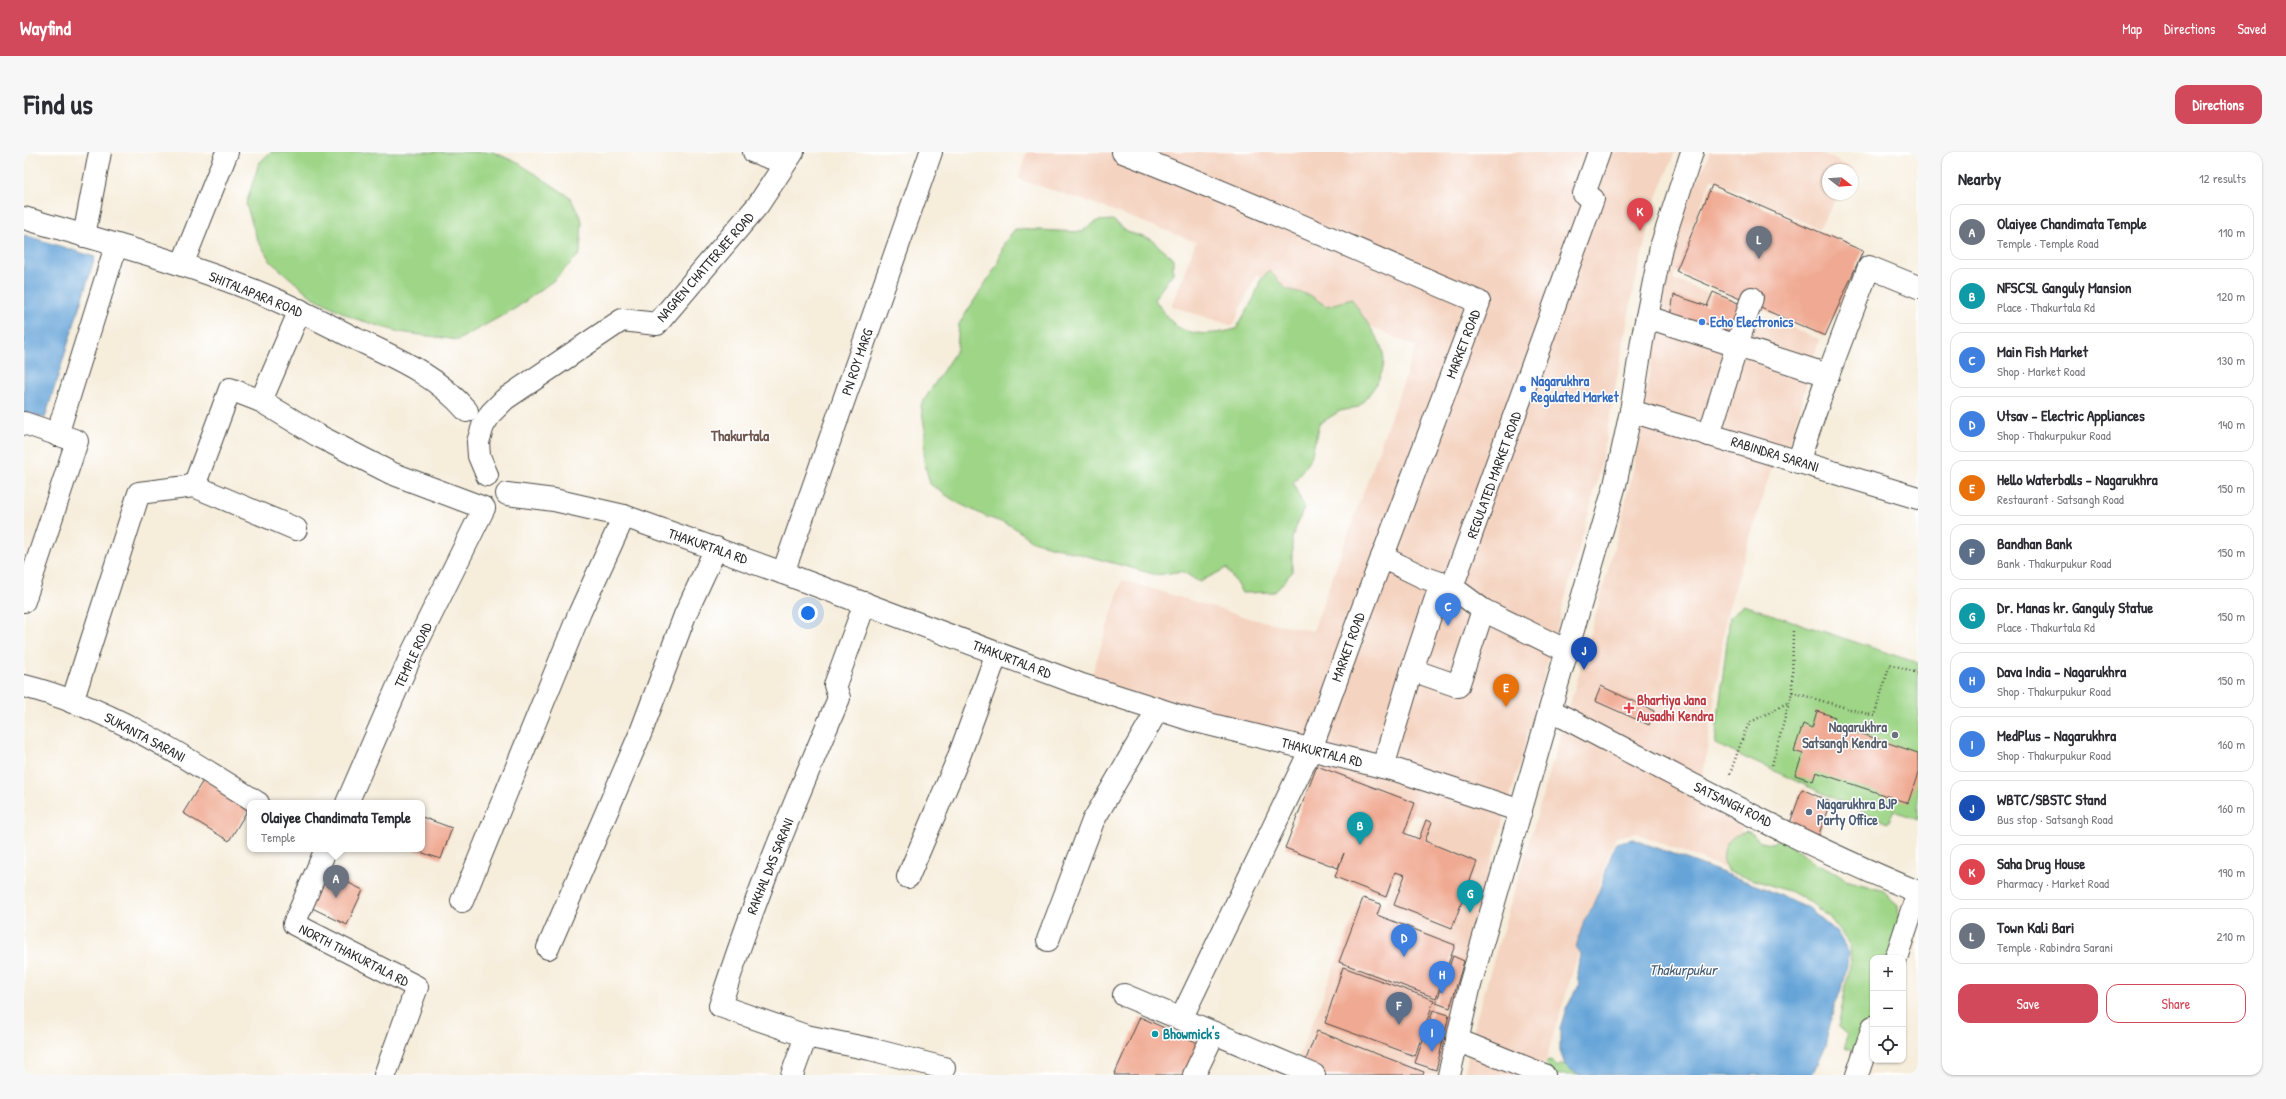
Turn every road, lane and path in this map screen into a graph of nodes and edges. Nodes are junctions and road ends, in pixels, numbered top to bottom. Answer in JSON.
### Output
{"nodes":[{"id":1,"x":100,"y":152,"type":"edge"},
{"id":2,"x":227,"y":152,"type":"edge"},
{"id":3,"x":754,"y":152,"type":"edge"},
{"id":4,"x":931,"y":152,"type":"edge"},
{"id":5,"x":1123,"y":152,"type":"edge"},
{"id":6,"x":1599,"y":152,"type":"edge"},
{"id":7,"x":1692,"y":152,"type":"edge"},
{"id":8,"x":789,"y":158,"type":"edge"},
{"id":9,"x":24,"y":218,"type":"edge"},
{"id":10,"x":84,"y":236,"type":"junction"},
{"id":11,"x":116,"y":246,"type":"junction"},
{"id":12,"x":182,"y":265,"type":"junction"},
{"id":13,"x":1918,"y":287,"type":"edge"},
{"id":14,"x":1752,"y":298,"type":"dead end"},
{"id":15,"x":300,"y":310,"type":"junction"},
{"id":16,"x":1647,"y":317,"type":"junction"},
{"id":17,"x":1737,"y":346,"type":"junction"},
{"id":18,"x":1828,"y":374,"type":"junction"},
{"id":19,"x":261,"y":401,"type":"junction"},
{"id":20,"x":467,"y":410,"type":"junction"},
{"id":21,"x":1631,"y":411,"type":"junction"},
{"id":22,"x":491,"y":413,"type":"junction"},
{"id":23,"x":24,"y":423,"type":"edge"},
{"id":24,"x":57,"y":435,"type":"junction"},
{"id":25,"x":1709,"y":435,"type":"junction"},
{"id":26,"x":478,"y":442,"type":"junction"},
{"id":27,"x":1798,"y":462,"type":"junction"},
{"id":28,"x":487,"y":475,"type":"junction"},
{"id":29,"x":194,"y":486,"type":"junction"},
{"id":30,"x":507,"y":494,"type":"junction"},
{"id":31,"x":1918,"y":498,"type":"edge"},
{"id":32,"x":484,"y":508,"type":"junction"},
{"id":33,"x":624,"y":516,"type":"junction"},
{"id":34,"x":296,"y":529,"type":"dead end"},
{"id":35,"x":716,"y":548,"type":"junction"},
{"id":36,"x":1382,"y":558,"type":"junction"},
{"id":37,"x":783,"y":573,"type":"junction"},
{"id":38,"x":1447,"y":585,"type":"junction"},
{"id":39,"x":24,"y":601,"type":"edge"},
{"id":40,"x":865,"y":603,"type":"junction"},
{"id":41,"x":1483,"y":610,"type":"junction"},
{"id":42,"x":1793,"y":629,"type":"dead end"},
{"id":43,"x":1567,"y":651,"type":"junction"},
{"id":44,"x":997,"y":653,"type":"junction"},
{"id":45,"x":1412,"y":670,"type":"junction"},
{"id":46,"x":1918,"y":673,"type":"edge"},
{"id":47,"x":24,"y":686,"type":"edge"},
{"id":48,"x":1792,"y":692,"type":"junction"},
{"id":49,"x":72,"y":702,"type":"junction"},
{"id":50,"x":1789,"y":702,"type":"junction"},
{"id":51,"x":1158,"y":709,"type":"junction"},
{"id":52,"x":1550,"y":710,"type":"junction"},
{"id":53,"x":1311,"y":749,"type":"junction"},
{"id":54,"x":1772,"y":765,"type":"dead end"},
{"id":55,"x":1384,"y":767,"type":"junction"},
{"id":56,"x":1722,"y":799,"type":"junction"},
{"id":57,"x":253,"y":800,"type":"edge"},
{"id":58,"x":348,"y":800,"type":"edge"},
{"id":59,"x":1520,"y":812,"type":"junction"},
{"id":60,"x":325,"y":852,"type":"edge"},
{"id":61,"x":908,"y":877,"type":"dead end"},
{"id":62,"x":1918,"y":892,"type":"edge"},
{"id":63,"x":462,"y":901,"type":"dead end"},
{"id":64,"x":1048,"y":940,"type":"dead end"},
{"id":65,"x":548,"y":948,"type":"dead end"},
{"id":66,"x":1897,"y":955,"type":"edge"},
{"id":67,"x":1124,"y":995,"type":"dead end"},
{"id":68,"x":1181,"y":1019,"type":"junction"},
{"id":69,"x":1214,"y":1033,"type":"junction"},
{"id":70,"x":806,"y":1036,"type":"junction"},
{"id":71,"x":1870,"y":1036,"type":"edge"},
{"id":72,"x":1457,"y":1040,"type":"junction"},
{"id":73,"x":944,"y":1068,"type":"dead end"},
{"id":74,"x":385,"y":1075,"type":"edge"},
{"id":75,"x":792,"y":1075,"type":"edge"},
{"id":76,"x":1194,"y":1075,"type":"edge"},
{"id":77,"x":1314,"y":1075,"type":"edge"},
{"id":78,"x":1449,"y":1075,"type":"edge"},
{"id":79,"x":1544,"y":1075,"type":"edge"},
{"id":80,"x":1857,"y":1075,"type":"edge"}],
"edges":[{"from":1,"to":10,"type":"main road"},
{"from":2,"to":12,"type":"main road"},
{"from":3,"to":8,"type":"main road"},
{"from":4,"to":37,"type":"main road","name":"PN ROY MARG"},
{"from":5,"to":36,"type":"main road","name":"MARKET ROAD"},
{"from":6,"to":38,"type":"main road","name":"REGULATED MARKET ROAD"},
{"from":7,"to":16,"type":"main road"},
{"from":8,"to":22,"type":"main road","name":"NAGAEN CHATTERJEE ROAD"},
{"from":9,"to":10,"type":"main road","name":"SHITALAPARA ROAD"},
{"from":10,"to":11,"type":"main road","name":"SHITALAPARA ROAD"},
{"from":11,"to":12,"type":"main road","name":"SHITALAPARA ROAD"},
{"from":11,"to":24,"type":"main road"},
{"from":12,"to":15,"type":"main road","name":"SHITALAPARA ROAD"},
{"from":13,"to":18,"type":"main road"},
{"from":14,"to":17,"type":"main road"},
{"from":15,"to":19,"type":"main road"},
{"from":15,"to":20,"type":"main road","name":"SHITALAPARA ROAD"},
{"from":16,"to":17,"type":"main road"},
{"from":16,"to":21,"type":"main road"},
{"from":17,"to":18,"type":"main road"},
{"from":17,"to":25,"type":"main road"},
{"from":18,"to":27,"type":"main road"},
{"from":19,"to":29,"type":"main road"},
{"from":19,"to":32,"type":"main road"},
{"from":20,"to":22,"type":"main road"},
{"from":20,"to":26,"type":"main road"},
{"from":21,"to":25,"type":"main road","name":"RABINDRA SARANI"},
{"from":21,"to":43,"type":"main road"},
{"from":22,"to":26,"type":"main road","name":"NAGAEN CHATTERJEE ROAD"},
{"from":23,"to":24,"type":"main road"},
{"from":24,"to":39,"type":"main road"},
{"from":25,"to":27,"type":"main road","name":"RABINDRA SARANI"},
{"from":26,"to":28,"type":"main road","name":"NAGAEN CHATTERJEE ROAD"},
{"from":27,"to":31,"type":"main road","name":"RABINDRA SARANI"},
{"from":28,"to":30,"type":"main road"},
{"from":28,"to":32,"type":"main road"},
{"from":29,"to":34,"type":"main road"},
{"from":29,"to":49,"type":"main road"},
{"from":30,"to":32,"type":"main road"},
{"from":30,"to":33,"type":"main road","name":"THAKURTALA RD"},
{"from":32,"to":58,"type":"main road","name":"TEMPLE ROAD"},
{"from":33,"to":35,"type":"main road","name":"THAKURTALA RD"},
{"from":33,"to":63,"type":"main road"},
{"from":35,"to":37,"type":"main road","name":"THAKURTALA RD"},
{"from":35,"to":65,"type":"main road"},
{"from":36,"to":38,"type":"main road"},
{"from":36,"to":53,"type":"main road","name":"MARKET ROAD"},
{"from":37,"to":40,"type":"main road","name":"THAKURTALA RD"},
{"from":38,"to":41,"type":"main road"},
{"from":38,"to":45,"type":"main road","name":"REGULATED MARKET ROAD"},
{"from":40,"to":44,"type":"main road","name":"THAKURTALA RD"},
{"from":40,"to":70,"type":"main road","name":"RAKHAL DAS SARANI"},
{"from":41,"to":43,"type":"main road"},
{"from":41,"to":45,"type":"main road"},
{"from":42,"to":48,"type":"path"},
{"from":43,"to":52,"type":"main road"},
{"from":44,"to":51,"type":"main road","name":"THAKURTALA RD"},
{"from":44,"to":61,"type":"main road"},
{"from":45,"to":55,"type":"main road","name":"REGULATED MARKET ROAD"},
{"from":46,"to":48,"type":"path"},
{"from":47,"to":49,"type":"main road","name":"SUKANTA SARANI"},
{"from":48,"to":50,"type":"path"},
{"from":49,"to":57,"type":"main road","name":"SUKANTA SARANI"},
{"from":50,"to":54,"type":"path"},
{"from":50,"to":56,"type":"path"},
{"from":51,"to":53,"type":"main road","name":"THAKURTALA RD"},
{"from":51,"to":64,"type":"main road"},
{"from":52,"to":56,"type":"main road","name":"SATSANGH ROAD"},
{"from":52,"to":59,"type":"main road"},
{"from":53,"to":55,"type":"main road","name":"THAKURTALA RD"},
{"from":53,"to":68,"type":"main road","name":"MARKET ROAD"},
{"from":55,"to":59,"type":"main road","name":"THAKURTALA RD"},
{"from":56,"to":62,"type":"main road","name":"SATSANGH ROAD"},
{"from":59,"to":72,"type":"main road"},
{"from":60,"to":74,"type":"main road","name":"NORTH THAKURTALA RD"},
{"from":62,"to":66,"type":"main road"},
{"from":67,"to":68,"type":"main road"},
{"from":68,"to":69,"type":"main road"},
{"from":69,"to":76,"type":"main road"},
{"from":69,"to":77,"type":"main road"},
{"from":70,"to":73,"type":"main road"},
{"from":70,"to":75,"type":"main road"},
{"from":71,"to":80,"type":"main road"},
{"from":72,"to":78,"type":"main road"},
{"from":72,"to":79,"type":"main road"}]}
